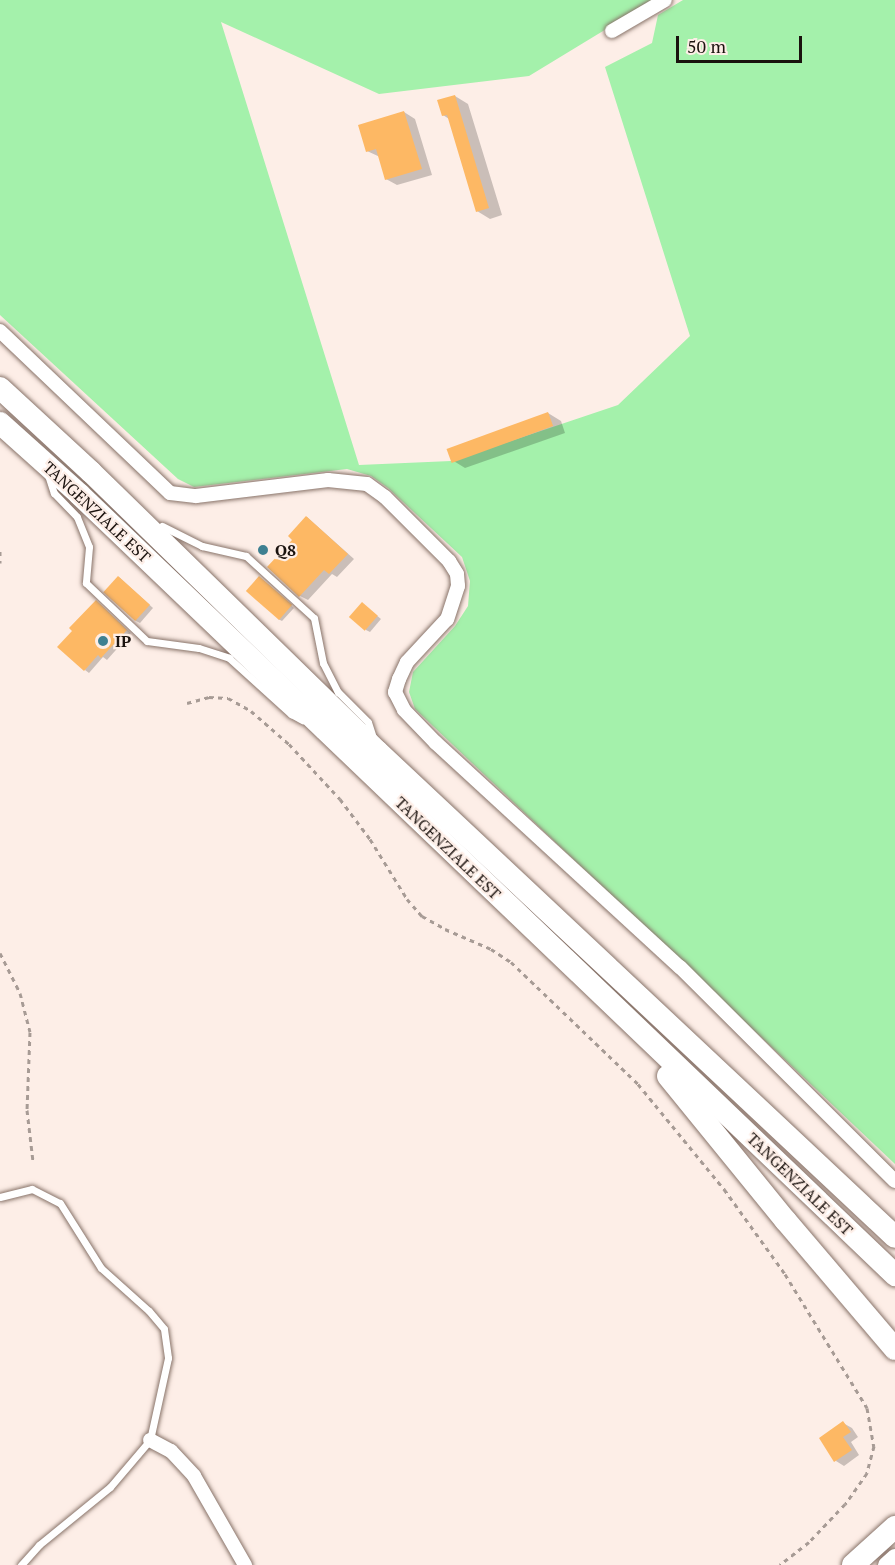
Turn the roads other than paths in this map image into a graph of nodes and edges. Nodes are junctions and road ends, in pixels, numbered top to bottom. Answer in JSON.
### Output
{"nodes":[{"id":1,"x":665,"y":0,"type":"edge"},
{"id":2,"x":612,"y":31,"type":"dead end"},
{"id":3,"x":0,"y":331,"type":"edge"},
{"id":4,"x":0,"y":388,"type":"edge"},
{"id":5,"x":0,"y":423,"type":"edge"},
{"id":6,"x":43,"y":461,"type":"junction"},
{"id":7,"x":91,"y":472,"type":"junction"},
{"id":8,"x":123,"y":489,"type":"dead end"},
{"id":9,"x":159,"y":523,"type":"dead end"},
{"id":10,"x":330,"y":735,"type":"junction"},
{"id":11,"x":377,"y":751,"type":"junction"},
{"id":12,"x":505,"y":903,"type":"junction"},
{"id":13,"x":744,"y":1093,"type":"junction"},
{"id":14,"x":895,"y":1181,"type":"edge"},
{"id":15,"x":0,"y":1197,"type":"edge"},
{"id":16,"x":895,"y":1222,"type":"edge"},
{"id":17,"x":895,"y":1237,"type":"edge"},
{"id":18,"x":895,"y":1275,"type":"edge"},
{"id":19,"x":895,"y":1349,"type":"edge"},
{"id":20,"x":150,"y":1440,"type":"junction"},
{"id":21,"x":895,"y":1527,"type":"edge"},
{"id":22,"x":895,"y":1540,"type":"edge"},
{"id":23,"x":895,"y":1557,"type":"edge"},
{"id":24,"x":21,"y":1565,"type":"edge"},
{"id":25,"x":245,"y":1565,"type":"edge"},
{"id":26,"x":853,"y":1565,"type":"edge"},
{"id":27,"x":861,"y":1565,"type":"edge"},
{"id":28,"x":886,"y":1565,"type":"edge"}],
"edges":[{"from":1,"to":2,"type":"street"},
{"from":3,"to":14,"type":"street"},
{"from":4,"to":7,"type":"highway","name":"TANGENZIALE EST"},
{"from":5,"to":6,"type":"highway","name":"TANGENZIALE EST"},
{"from":6,"to":10,"type":"highway","name":"TANGENZIALE EST"},
{"from":6,"to":10,"type":"lane"},
{"from":7,"to":8,"type":"lane"},
{"from":7,"to":11,"type":"highway","name":"TANGENZIALE EST"},
{"from":9,"to":11,"type":"lane"},
{"from":10,"to":12,"type":"highway","name":"TANGENZIALE EST"},
{"from":11,"to":13,"type":"highway","name":"TANGENZIALE EST"},
{"from":12,"to":18,"type":"highway","name":"TANGENZIALE EST"},
{"from":12,"to":19,"type":"highway"},
{"from":13,"to":16,"type":"highway"},
{"from":13,"to":17,"type":"highway","name":"TANGENZIALE EST"},
{"from":15,"to":20,"type":"lane"},
{"from":20,"to":24,"type":"lane"},
{"from":20,"to":25,"type":"street"},
{"from":21,"to":26,"type":"highway"},
{"from":22,"to":27,"type":"street"},
{"from":23,"to":28,"type":"street"}]}
